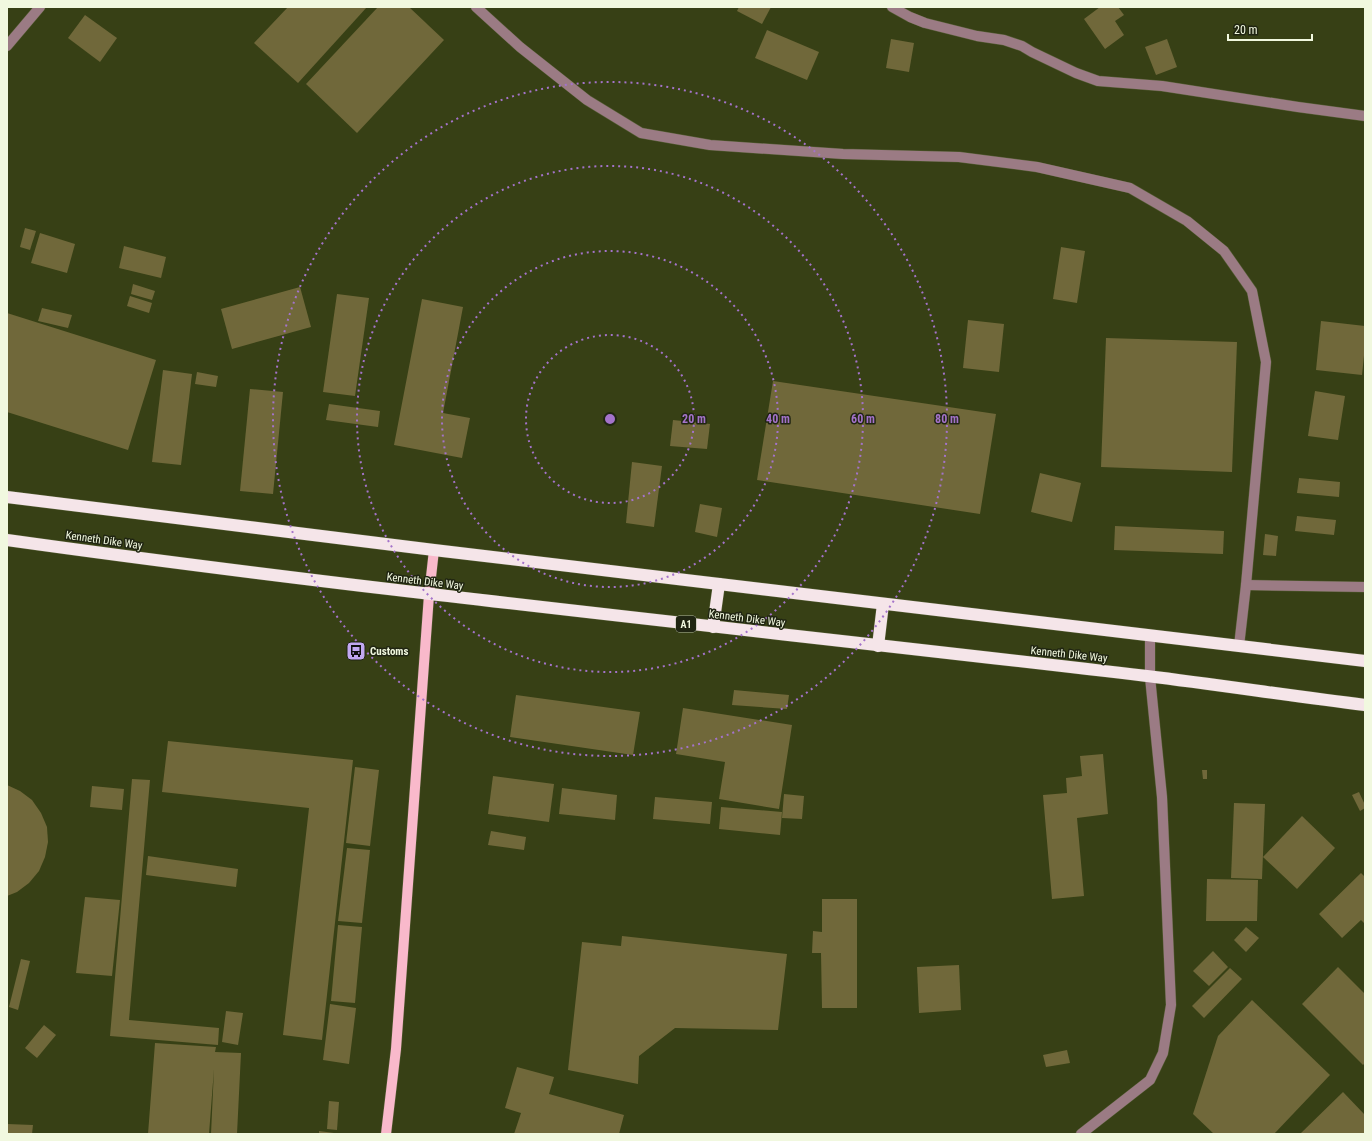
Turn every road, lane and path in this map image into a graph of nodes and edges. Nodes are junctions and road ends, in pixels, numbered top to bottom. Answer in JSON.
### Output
{"nodes":[{"id":1,"x":40,"y":7,"type":"edge"},
{"id":2,"x":476,"y":7,"type":"edge"},
{"id":3,"x":892,"y":7,"type":"edge"},
{"id":4,"x":7,"y":46,"type":"edge"},
{"id":5,"x":1365,"y":116,"type":"edge"},
{"id":6,"x":7,"y":497,"type":"edge"},
{"id":7,"x":7,"y":540,"type":"edge"},
{"id":8,"x":434,"y":550,"type":"junction"},
{"id":9,"x":719,"y":584,"type":"junction"},
{"id":10,"x":1246,"y":585,"type":"junction"},
{"id":11,"x":1365,"y":587,"type":"edge"},
{"id":12,"x":429,"y":595,"type":"junction"},
{"id":13,"x":883,"y":604,"type":"junction"},
{"id":14,"x":713,"y":627,"type":"junction"},
{"id":15,"x":1150,"y":636,"type":"junction"},
{"id":16,"x":878,"y":646,"type":"junction"},
{"id":17,"x":1238,"y":646,"type":"junction"},
{"id":18,"x":1365,"y":661,"type":"edge"},
{"id":19,"x":1150,"y":677,"type":"junction"},
{"id":20,"x":1365,"y":705,"type":"edge"},
{"id":21,"x":386,"y":1134,"type":"edge"},
{"id":22,"x":1081,"y":1134,"type":"edge"}],
"edges":[{"from":1,"to":4,"type":"street"},
{"from":2,"to":10,"type":"street"},
{"from":3,"to":5,"type":"street"},
{"from":6,"to":8,"type":"highway"},
{"from":7,"to":12,"type":"highway","name":"Kenneth Dike Way","number":"A1"},
{"from":8,"to":9,"type":"highway"},
{"from":8,"to":12,"type":"main road"},
{"from":9,"to":13,"type":"highway"},
{"from":9,"to":14,"type":"highway"},
{"from":10,"to":11,"type":"street"},
{"from":10,"to":17,"type":"street"},
{"from":12,"to":14,"type":"highway","name":"Kenneth Dike Way","number":"A1"},
{"from":12,"to":21,"type":"main road"},
{"from":13,"to":15,"type":"highway"},
{"from":13,"to":16,"type":"highway"},
{"from":14,"to":16,"type":"highway","name":"Kenneth Dike Way","number":"A1"},
{"from":15,"to":17,"type":"highway"},
{"from":15,"to":19,"type":"street"},
{"from":16,"to":19,"type":"highway","name":"Kenneth Dike Way","number":"A1"},
{"from":17,"to":18,"type":"highway"},
{"from":19,"to":20,"type":"highway","name":"Kenneth Dike Way","number":"A1"},
{"from":19,"to":22,"type":"street"}]}
